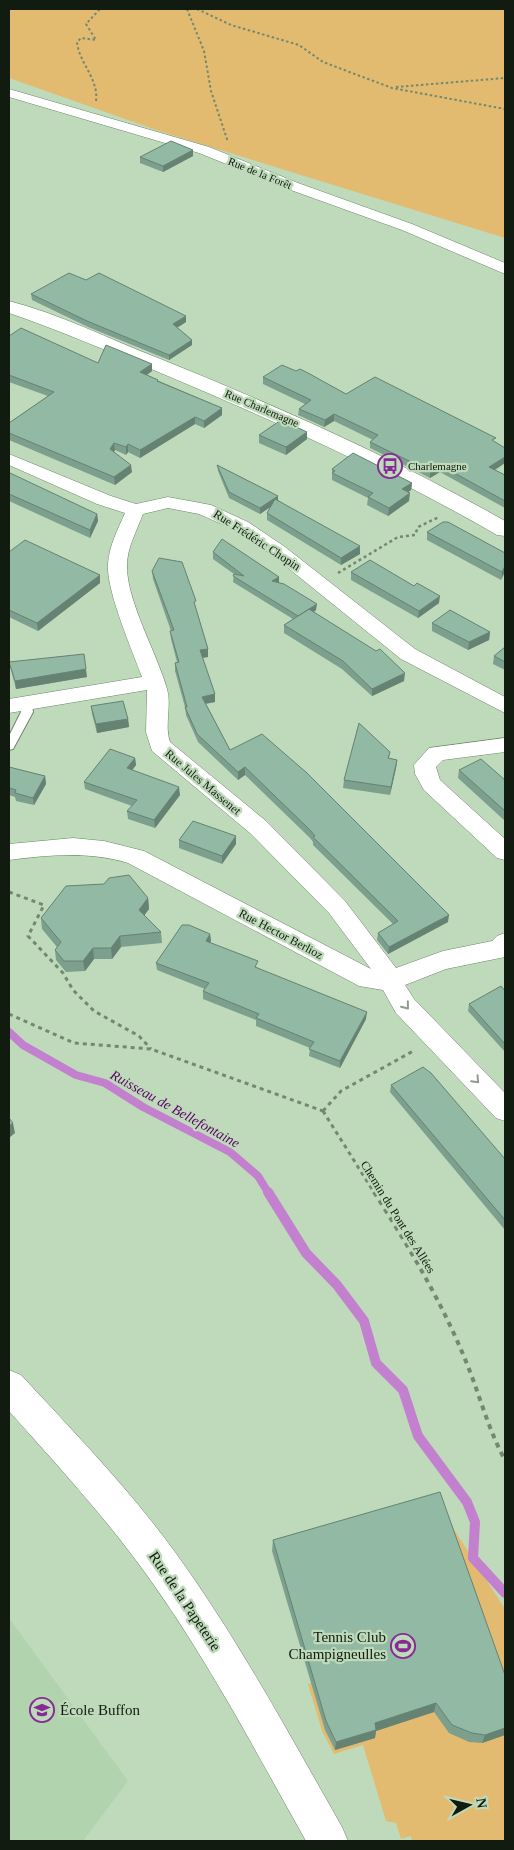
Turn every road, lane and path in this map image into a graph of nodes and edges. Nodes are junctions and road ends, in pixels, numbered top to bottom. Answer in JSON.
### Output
{"nodes":[{"id":1,"x":100,"y":9,"type":"edge"},
{"id":2,"x":188,"y":9,"type":"edge"},
{"id":3,"x":197,"y":9,"type":"edge"},
{"id":4,"x":505,"y":78,"type":"edge"},
{"id":5,"x":392,"y":88,"type":"junction"},
{"id":6,"x":9,"y":93,"type":"edge"},
{"id":7,"x":61,"y":108,"type":"junction"},
{"id":8,"x":505,"y":109,"type":"edge"},
{"id":9,"x":234,"y":162,"type":"junction"},
{"id":10,"x":505,"y":269,"type":"edge"},
{"id":11,"x":9,"y":307,"type":"edge"},
{"id":12,"x":9,"y":459,"type":"edge"},
{"id":13,"x":450,"y":497,"type":"junction"},
{"id":14,"x":136,"y":510,"type":"junction"},
{"id":15,"x":505,"y":530,"type":"edge"},
{"id":16,"x":321,"y":584,"type":"junction"},
{"id":17,"x":154,"y":682,"type":"junction"},
{"id":18,"x":18,"y":705,"type":"edge"},
{"id":19,"x":505,"y":706,"type":"edge"},
{"id":20,"x":9,"y":746,"type":"edge"},
{"id":21,"x":505,"y":746,"type":"edge"},
{"id":22,"x":9,"y":852,"type":"edge"},
{"id":23,"x":505,"y":852,"type":"edge"},
{"id":24,"x":9,"y":892,"type":"edge"},
{"id":25,"x":504,"y":947,"type":"edge"},
{"id":26,"x":389,"y":981,"type":"junction"},
{"id":27,"x":9,"y":1014,"type":"edge"},
{"id":28,"x":436,"y":1038,"type":"junction"},
{"id":29,"x":151,"y":1049,"type":"junction"},
{"id":30,"x":505,"y":1110,"type":"edge"},
{"id":31,"x":323,"y":1111,"type":"junction"},
{"id":32,"x":9,"y":1386,"type":"edge"},
{"id":33,"x":505,"y":1460,"type":"edge"},
{"id":34,"x":328,"y":1841,"type":"edge"}],
"edges":[{"from":1,"to":7,"type":"path"},
{"from":2,"to":9,"type":"path"},
{"from":3,"to":5,"type":"path"},
{"from":4,"to":5,"type":"path"},
{"from":5,"to":8,"type":"path"},
{"from":6,"to":7,"type":"street","name":"Rue de la Forêt"},
{"from":7,"to":9,"type":"street","name":"Rue de la Forêt"},
{"from":9,"to":10,"type":"street","name":"Rue de la Forêt"},
{"from":11,"to":13,"type":"street","name":"Rue Charlemagne"},
{"from":12,"to":14,"type":"street"},
{"from":13,"to":15,"type":"street","name":"Rue Charlemagne"},
{"from":13,"to":16,"type":"path"},
{"from":14,"to":16,"type":"street","name":"Rue Frédéric Chopin"},
{"from":14,"to":17,"type":"street","name":"Rue Jules Massenet"},
{"from":16,"to":19,"type":"street","name":"Rue Frédéric Chopin"},
{"from":17,"to":18,"type":"street"},
{"from":17,"to":26,"type":"street","name":"Rue Jules Massenet"},
{"from":18,"to":20,"type":"lane"},
{"from":21,"to":23,"type":"street"},
{"from":22,"to":26,"type":"street","name":"Rue Hector Berlioz"},
{"from":24,"to":29,"type":"path"},
{"from":25,"to":26,"type":"street"},
{"from":26,"to":28,"type":"street","one_way":true},
{"from":27,"to":29,"type":"path"},
{"from":28,"to":30,"type":"street","one_way":true},
{"from":28,"to":31,"type":"path"},
{"from":29,"to":31,"type":"path"},
{"from":31,"to":33,"type":"path","name":"Chemin du Pont des Allées"},
{"from":32,"to":34,"type":"street","name":"Rue de la Papeterie"}]}
